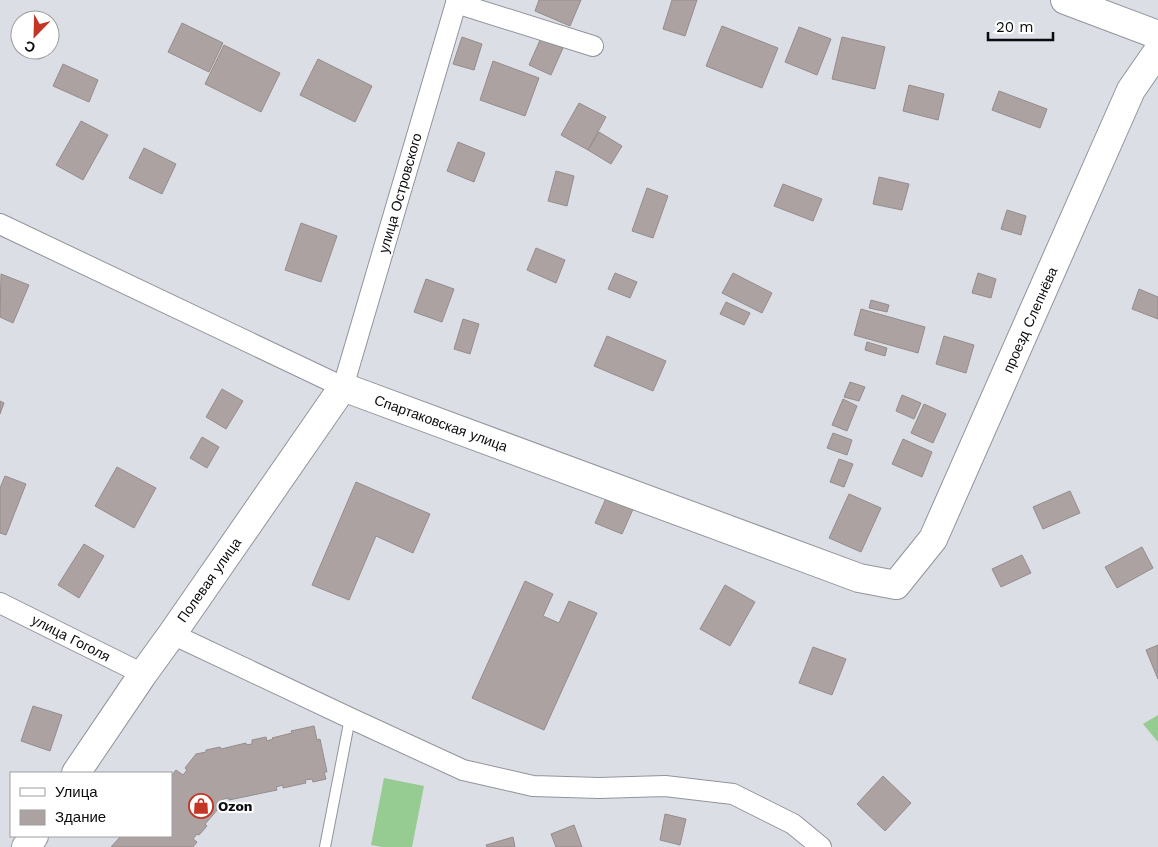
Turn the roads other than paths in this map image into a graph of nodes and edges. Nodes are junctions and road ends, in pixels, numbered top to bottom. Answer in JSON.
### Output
{"nodes":[{"id":1,"x":1065,"y":0,"type":"edge"},
{"id":2,"x":456,"y":2,"type":"edge"},
{"id":3,"x":1158,"y":35,"type":"edge"},
{"id":4,"x":593,"y":46,"type":"dead end"},
{"id":5,"x":1158,"y":51,"type":"edge"},
{"id":6,"x":0,"y":224,"type":"edge"},
{"id":7,"x":343,"y":387,"type":"junction"},
{"id":8,"x":896,"y":585,"type":"joint"},
{"id":9,"x":0,"y":602,"type":"edge"},
{"id":10,"x":172,"y":634,"type":"junction"},
{"id":11,"x":143,"y":674,"type":"junction"},
{"id":12,"x":350,"y":718,"type":"junction"},
{"id":13,"x":77,"y":772,"type":"edge"},
{"id":14,"x":325,"y":847,"type":"edge"},
{"id":15,"x":821,"y":847,"type":"edge"}],
"edges":[{"from":1,"to":3,"type":"street"},
{"from":2,"to":4,"type":"street"},
{"from":2,"to":7,"type":"street","name":"улица Островского"},
{"from":5,"to":8,"type":"street","name":"проезд Слепнёва"},
{"from":6,"to":7,"type":"street","name":"Спартаковская улица"},
{"from":7,"to":8,"type":"street","name":"Спартаковская улица"},
{"from":7,"to":10,"type":"street","name":"Полевая улица"},
{"from":9,"to":11,"type":"street","name":"улица Гоголя"},
{"from":10,"to":11,"type":"street","name":"Полевая улица"},
{"from":10,"to":12,"type":"street"},
{"from":11,"to":13,"type":"street","name":"Полевая улица"},
{"from":12,"to":14,"type":"lane"},
{"from":12,"to":15,"type":"street"}]}
